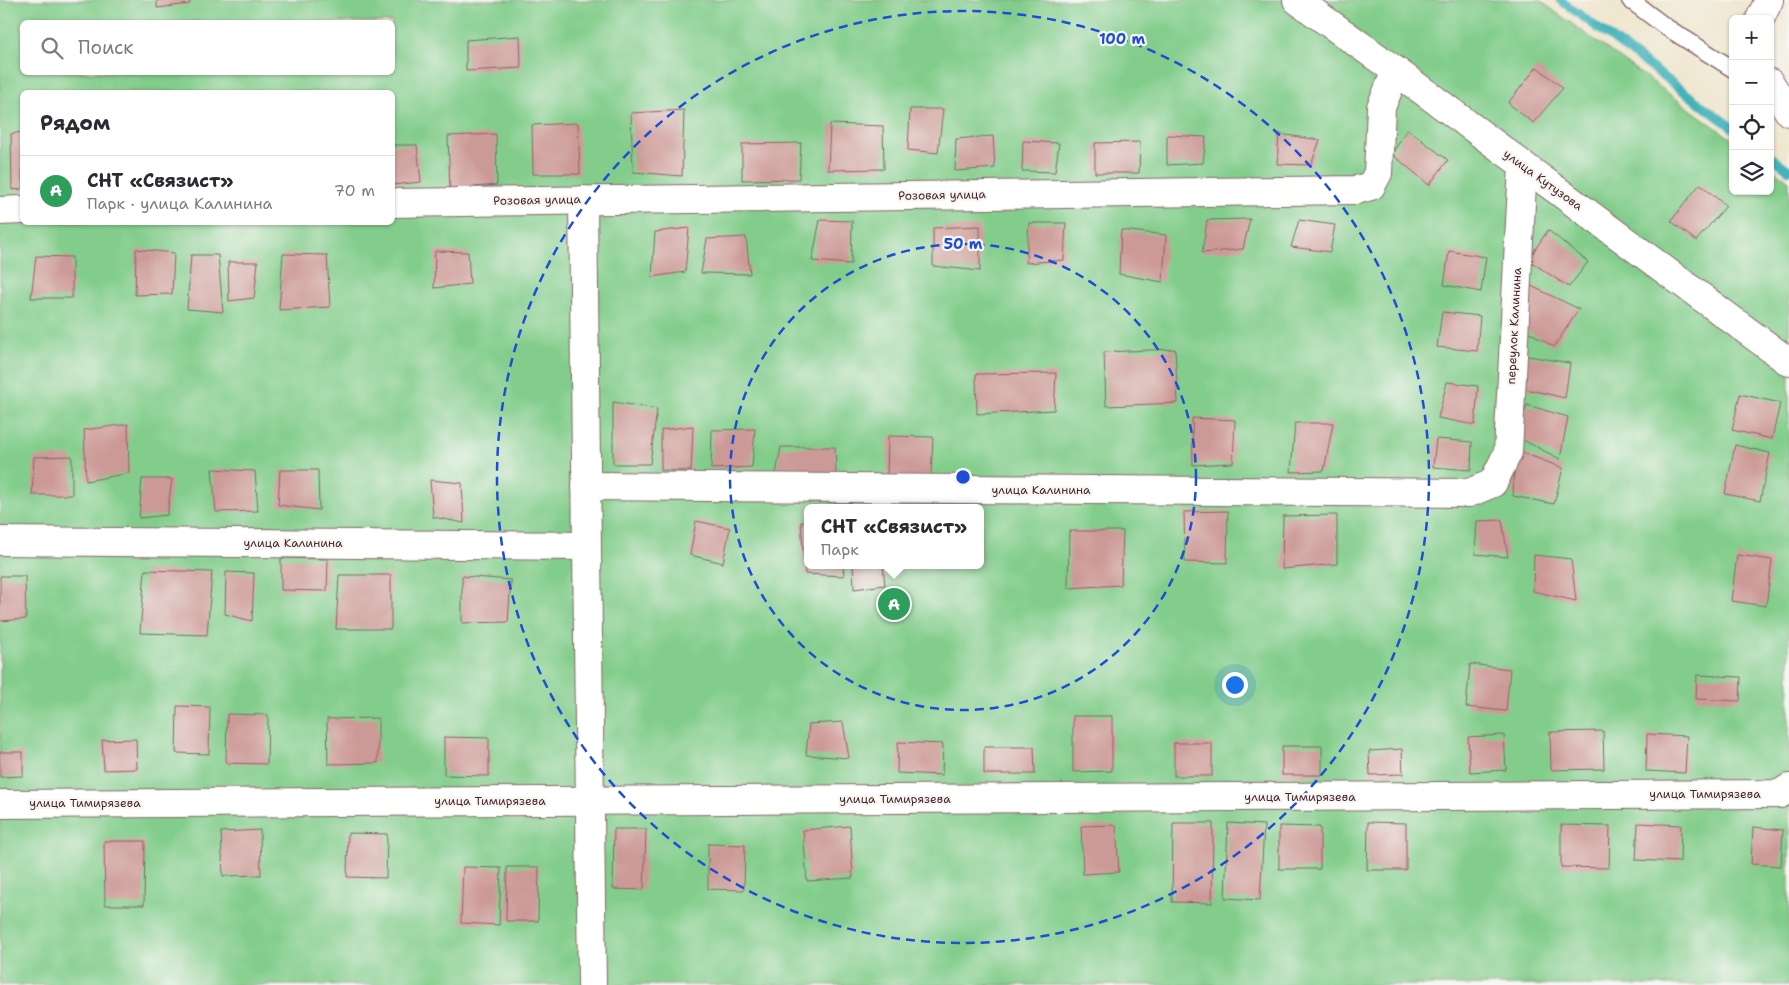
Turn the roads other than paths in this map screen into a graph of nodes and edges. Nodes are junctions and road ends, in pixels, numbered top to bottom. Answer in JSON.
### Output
{"nodes":[{"id":1,"x":1297,"y":0,"type":"edge"},
{"id":2,"x":1630,"y":0,"type":"edge"},
{"id":3,"x":1769,"y":0,"type":"edge"},
{"id":4,"x":1762,"y":15,"type":"edge"},
{"id":5,"x":1729,"y":66,"type":"edge"},
{"id":6,"x":1396,"y":71,"type":"junction"},
{"id":7,"x":1774,"y":89,"type":"edge"},
{"id":8,"x":1789,"y":112,"type":"edge"},
{"id":9,"x":1523,"y":166,"type":"junction"},
{"id":10,"x":583,"y":200,"type":"junction"},
{"id":11,"x":395,"y":203,"type":"edge"},
{"id":12,"x":0,"y":210,"type":"edge"},
{"id":13,"x":20,"y":210,"type":"edge"},
{"id":14,"x":1789,"y":362,"type":"edge"},
{"id":15,"x":1493,"y":483,"type":"joint"},
{"id":16,"x":586,"y":486,"type":"junction"},
{"id":17,"x":0,"y":541,"type":"edge"},
{"id":18,"x":586,"y":546,"type":"junction"},
{"id":19,"x":1789,"y":788,"type":"edge"},
{"id":20,"x":590,"y":801,"type":"junction"},
{"id":21,"x":0,"y":804,"type":"edge"},
{"id":22,"x":592,"y":985,"type":"edge"}],
"edges":[{"from":1,"to":6,"type":"street","name":"улица Кутузова"},
{"from":2,"to":5,"type":"lane"},
{"from":3,"to":4,"type":"street"},
{"from":6,"to":9,"type":"street","name":"улица Кутузова"},
{"from":6,"to":10,"type":"street","name":"Розовая улица"},
{"from":7,"to":8,"type":"street"},
{"from":9,"to":14,"type":"street","name":"улица Кутузова"},
{"from":9,"to":15,"type":"street","name":"переулок Калинина"},
{"from":10,"to":11,"type":"street","name":"Розовая улица"},
{"from":10,"to":16,"type":"street"},
{"from":12,"to":13,"type":"street"},
{"from":15,"to":16,"type":"street","name":"улица Калинина"},
{"from":16,"to":18,"type":"street"},
{"from":17,"to":18,"type":"street","name":"улица Калинина"},
{"from":18,"to":20,"type":"street"},
{"from":19,"to":20,"type":"street","name":"улица Тимирязева"},
{"from":20,"to":21,"type":"street","name":"улица Тимирязева"},
{"from":20,"to":22,"type":"street"}]}
